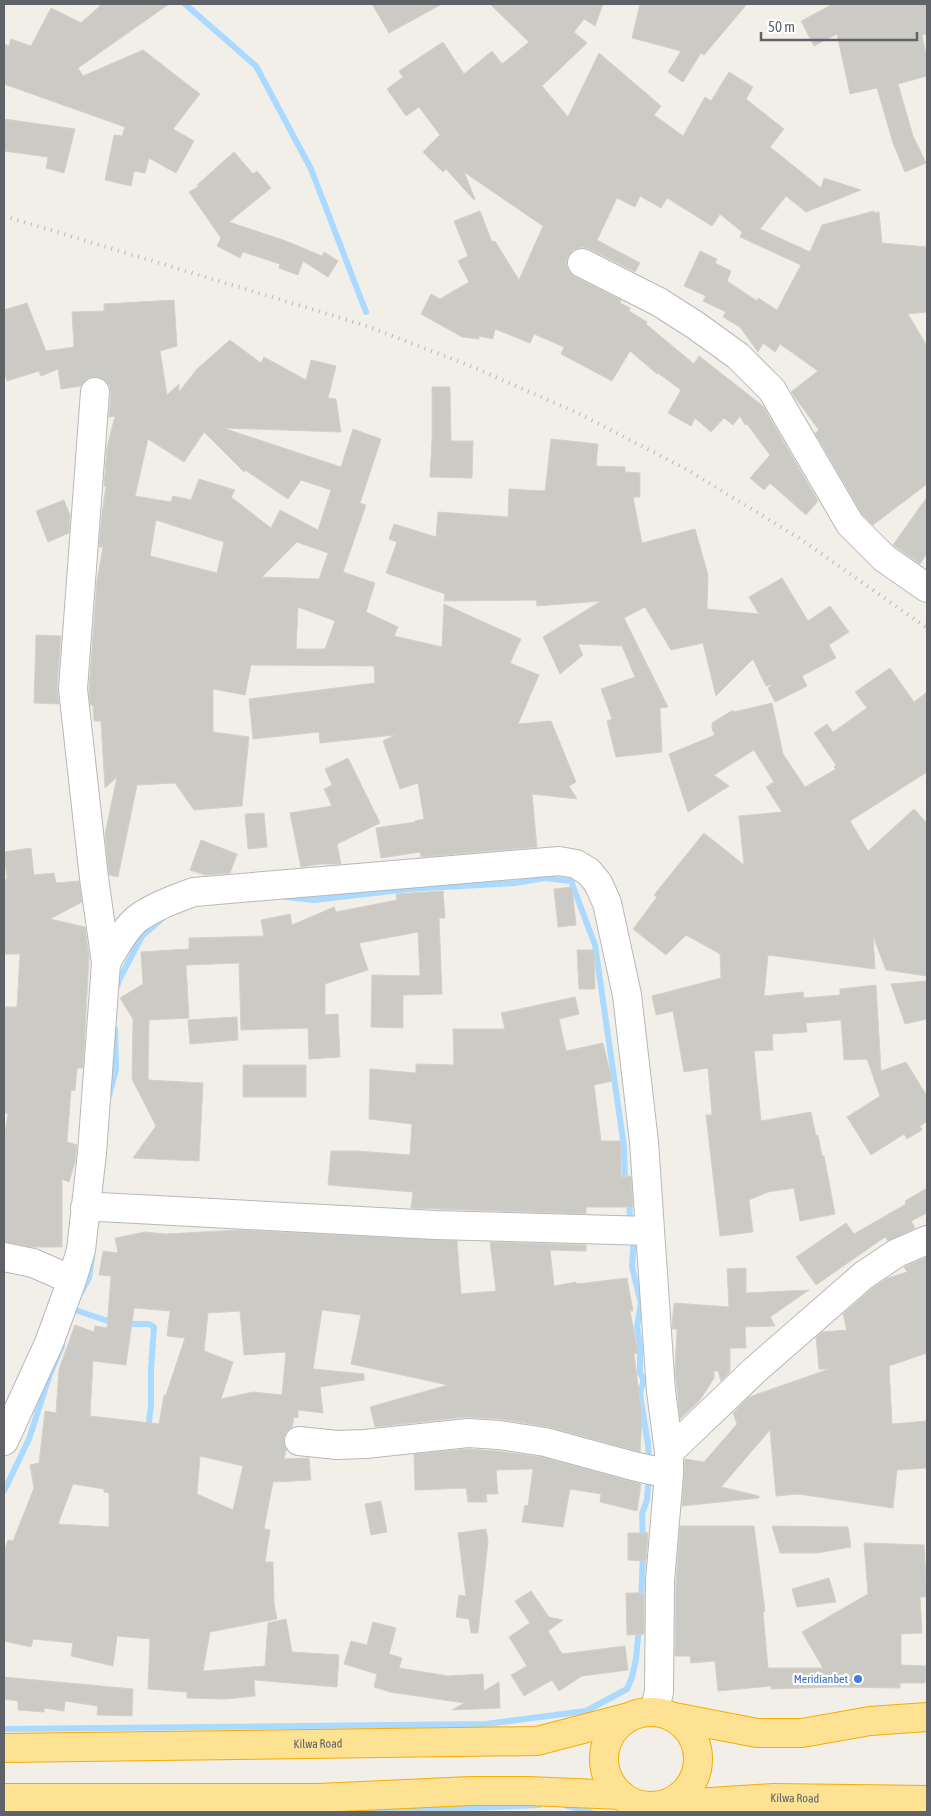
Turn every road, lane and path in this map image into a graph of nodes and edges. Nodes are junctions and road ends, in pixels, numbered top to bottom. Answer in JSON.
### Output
{"nodes":[{"id":1,"x":582,"y":263,"type":"dead end"},
{"id":2,"x":96,"y":392,"type":"dead end"},
{"id":3,"x":927,"y":588,"type":"edge"},
{"id":4,"x":106,"y":963,"type":"junction"},
{"id":5,"x":85,"y":1208,"type":"junction"},
{"id":6,"x":650,"y":1231,"type":"junction"},
{"id":7,"x":927,"y":1240,"type":"edge"},
{"id":8,"x":4,"y":1257,"type":"edge"},
{"id":9,"x":72,"y":1280,"type":"junction"},
{"id":10,"x":4,"y":1441,"type":"edge"},
{"id":11,"x":299,"y":1441,"type":"dead end"},
{"id":12,"x":669,"y":1463,"type":"junction"},
{"id":13,"x":652,"y":1715,"type":"junction"},
{"id":14,"x":927,"y":1716,"type":"edge"},
{"id":15,"x":4,"y":1748,"type":"edge"},
{"id":16,"x":621,"y":1795,"type":"junction"},
{"id":17,"x":4,"y":1798,"type":"edge"},
{"id":18,"x":927,"y":1800,"type":"edge"},
{"id":19,"x":96,"y":1805,"type":"edge"},
{"id":20,"x":657,"y":1808,"type":"edge"}],
"edges":[{"from":1,"to":3,"type":"street"},
{"from":2,"to":4,"type":"street"},
{"from":4,"to":5,"type":"street"},
{"from":4,"to":6,"type":"street"},
{"from":5,"to":6,"type":"street"},
{"from":5,"to":9,"type":"street"},
{"from":6,"to":12,"type":"street"},
{"from":7,"to":12,"type":"street"},
{"from":8,"to":9,"type":"street"},
{"from":9,"to":10,"type":"street"},
{"from":11,"to":12,"type":"street"},
{"from":12,"to":13,"type":"street"},
{"from":13,"to":14,"type":"highway","name":"Kilwa Road"},
{"from":13,"to":15,"type":"highway","name":"Kilwa Road"},
{"from":13,"to":16,"type":"highway"},
{"from":13,"to":20,"type":"highway"},
{"from":16,"to":19,"type":"highway"},
{"from":16,"to":20,"type":"highway"},
{"from":17,"to":19,"type":"highway"},
{"from":18,"to":20,"type":"highway","name":"Kilwa Road"}]}
